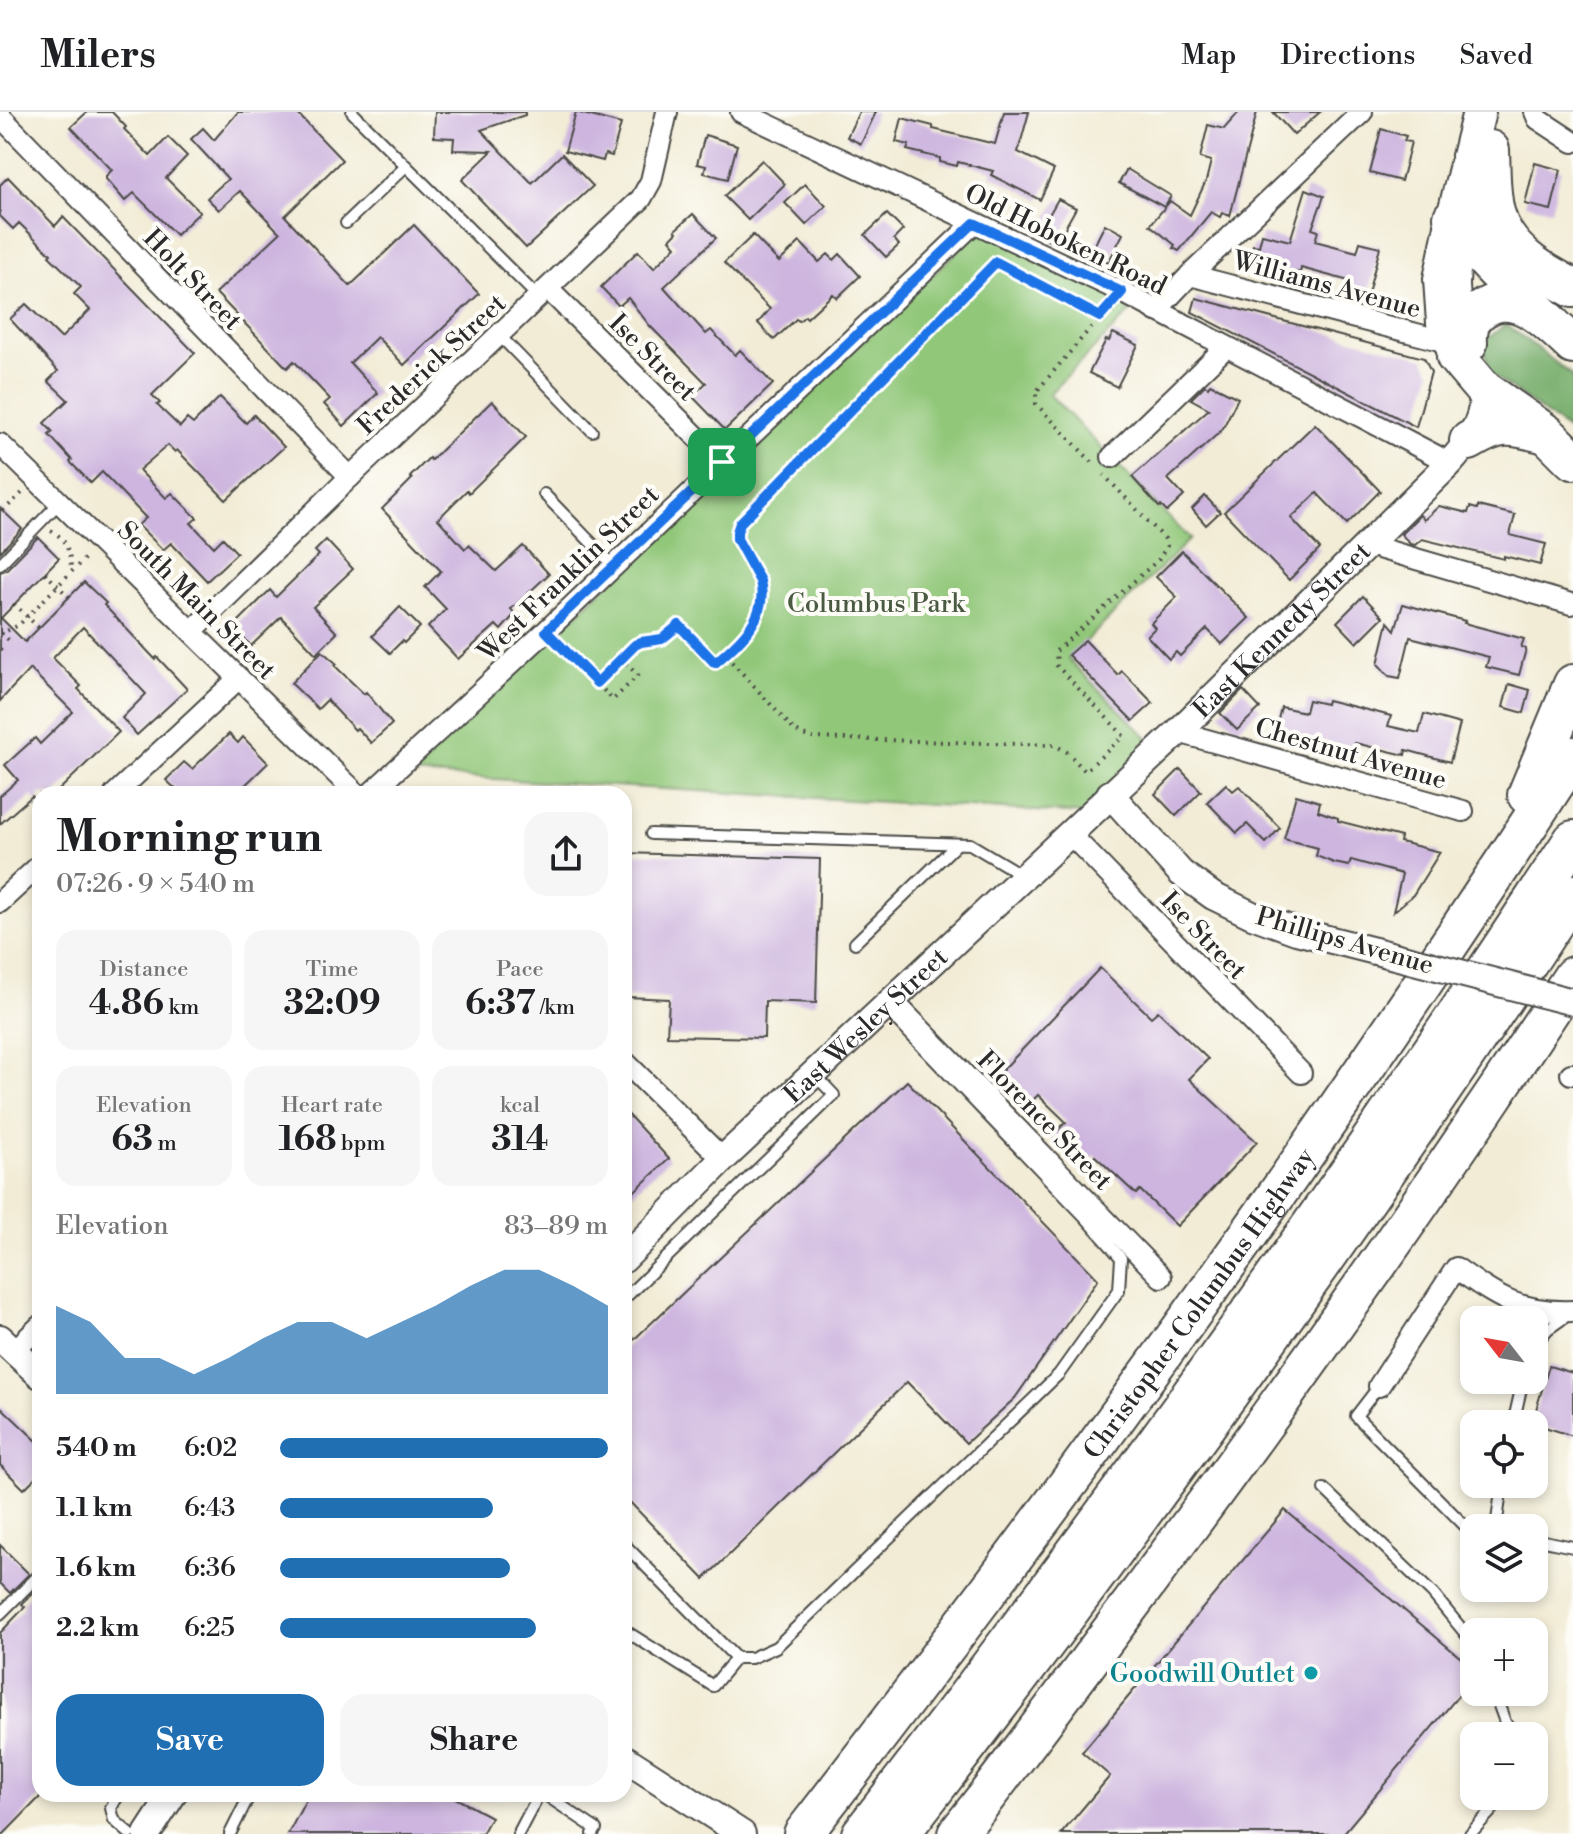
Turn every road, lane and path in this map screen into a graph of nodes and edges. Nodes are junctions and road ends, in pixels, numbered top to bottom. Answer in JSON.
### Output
{"nodes":[{"id":1,"x":352,"y":112,"type":"edge"},
{"id":2,"x":667,"y":112,"type":"edge"},
{"id":3,"x":741,"y":112,"type":"edge"},
{"id":4,"x":1362,"y":112,"type":"edge"},
{"id":5,"x":1482,"y":112,"type":"edge"},
{"id":6,"x":1535,"y":112,"type":"edge"},
{"id":7,"x":0,"y":116,"type":"edge"},
{"id":8,"x":1573,"y":142,"type":"edge"},
{"id":9,"x":1490,"y":150,"type":"junction"},
{"id":10,"x":406,"y":166,"type":"junction"},
{"id":11,"x":346,"y":223,"type":"dead end"},
{"id":12,"x":974,"y":223,"type":"junction"},
{"id":13,"x":1459,"y":226,"type":"junction"},
{"id":14,"x":1190,"y":275,"type":"junction"},
{"id":15,"x":1573,"y":288,"type":"edge"},
{"id":16,"x":1122,"y":292,"type":"junction"},
{"id":17,"x":543,"y":293,"type":"junction"},
{"id":18,"x":1156,"y":311,"type":"junction"},
{"id":19,"x":1100,"y":317,"type":"junction"},
{"id":20,"x":499,"y":335,"type":"junction"},
{"id":21,"x":1563,"y":335,"type":"edge"},
{"id":22,"x":1226,"y":347,"type":"junction"},
{"id":23,"x":1458,"y":348,"type":"junction"},
{"id":24,"x":1484,"y":390,"type":"junction"},
{"id":25,"x":592,"y":431,"type":"dead end"},
{"id":26,"x":0,"y":444,"type":"edge"},
{"id":27,"x":1560,"y":447,"type":"edge"},
{"id":28,"x":1460,"y":452,"type":"junction"},
{"id":29,"x":1112,"y":457,"type":"dead end"},
{"id":30,"x":722,"y":462,"type":"junction"},
{"id":31,"x":350,"y":477,"type":"junction"},
{"id":32,"x":24,"y":490,"type":"dead end"},
{"id":33,"x":544,"y":494,"type":"dead end"},
{"id":34,"x":60,"y":502,"type":"junction"},
{"id":35,"x":3,"y":511,"type":"dead end"},
{"id":36,"x":37,"y":526,"type":"junction"},
{"id":37,"x":1368,"y":545,"type":"junction"},
{"id":38,"x":89,"y":554,"type":"dead end"},
{"id":39,"x":0,"y":564,"type":"edge"},
{"id":40,"x":614,"y":566,"type":"junction"},
{"id":41,"x":71,"y":571,"type":"junction"},
{"id":42,"x":45,"y":573,"type":"dead end"},
{"id":43,"x":58,"y":586,"type":"junction"},
{"id":44,"x":69,"y":597,"type":"dead end"},
{"id":45,"x":14,"y":604,"type":"dead end"},
{"id":46,"x":1571,"y":604,"type":"edge"},
{"id":47,"x":27,"y":616,"type":"junction"},
{"id":48,"x":685,"y":619,"type":"dead end"},
{"id":49,"x":679,"y":625,"type":"junction"},
{"id":50,"x":39,"y":628,"type":"dead end"},
{"id":51,"x":192,"y":631,"type":"junction"},
{"id":52,"x":546,"y":631,"type":"junction"},
{"id":53,"x":1,"y":633,"type":"edge"},
{"id":54,"x":12,"y":643,"type":"dead end"},
{"id":55,"x":723,"y":652,"type":"junction"},
{"id":56,"x":620,"y":658,"type":"junction"},
{"id":57,"x":239,"y":678,"type":"junction"},
{"id":58,"x":597,"y":683,"type":"junction"},
{"id":59,"x":1573,"y":684,"type":"edge"},
{"id":60,"x":1178,"y":732,"type":"junction"},
{"id":61,"x":1573,"y":756,"type":"edge"},
{"id":62,"x":124,"y":786,"type":"edge"},
{"id":63,"x":349,"y":786,"type":"edge"},
{"id":64,"x":379,"y":786,"type":"edge"},
{"id":65,"x":1110,"y":794,"type":"junction"},
{"id":66,"x":1463,"y":811,"type":"dead end"},
{"id":67,"x":1069,"y":833,"type":"junction"},
{"id":68,"x":651,"y":834,"type":"dead end"},
{"id":69,"x":1573,"y":840,"type":"edge"},
{"id":70,"x":957,"y":844,"type":"junction"},
{"id":71,"x":32,"y":872,"type":"edge"},
{"id":72,"x":1024,"y":876,"type":"junction"},
{"id":73,"x":1489,"y":886,"type":"junction"},
{"id":74,"x":1573,"y":894,"type":"edge"},
{"id":75,"x":0,"y":902,"type":"edge"},
{"id":76,"x":855,"y":943,"type":"dead end"},
{"id":77,"x":1573,"y":976,"type":"edge"},
{"id":78,"x":1573,"y":1002,"type":"edge"},
{"id":79,"x":888,"y":1003,"type":"junction"},
{"id":80,"x":632,"y":1069,"type":"edge"},
{"id":81,"x":814,"y":1073,"type":"junction"},
{"id":82,"x":1301,"y":1073,"type":"dead end"},
{"id":83,"x":723,"y":1159,"type":"junction"},
{"id":84,"x":632,"y":1249,"type":"edge"},
{"id":85,"x":1161,"y":1277,"type":"dead end"},
{"id":86,"x":632,"y":1291,"type":"edge"},
{"id":87,"x":1573,"y":1312,"type":"edge"},
{"id":88,"x":1548,"y":1329,"type":"edge"},
{"id":89,"x":32,"y":1330,"type":"edge"},
{"id":90,"x":7,"y":1344,"type":"edge"},
{"id":91,"x":32,"y":1367,"type":"edge"},
{"id":92,"x":1379,"y":1386,"type":"joint"},
{"id":93,"x":1324,"y":1489,"type":"dead end"},
{"id":94,"x":1460,"y":1521,"type":"edge"},
{"id":95,"x":1548,"y":1542,"type":"edge"},
{"id":96,"x":1573,"y":1547,"type":"edge"},
{"id":97,"x":632,"y":1552,"type":"edge"},
{"id":98,"x":32,"y":1582,"type":"edge"},
{"id":99,"x":0,"y":1614,"type":"edge"},
{"id":100,"x":1460,"y":1627,"type":"edge"},
{"id":101,"x":632,"y":1635,"type":"edge"},
{"id":102,"x":736,"y":1658,"type":"junction"},
{"id":103,"x":632,"y":1763,"type":"edge"},
{"id":104,"x":114,"y":1802,"type":"edge"},
{"id":105,"x":168,"y":1802,"type":"edge"},
{"id":106,"x":246,"y":1802,"type":"edge"},
{"id":107,"x":537,"y":1802,"type":"edge"},
{"id":108,"x":554,"y":1802,"type":"edge"},
{"id":109,"x":1492,"y":1810,"type":"edge"},
{"id":110,"x":130,"y":1834,"type":"edge"},
{"id":111,"x":147,"y":1834,"type":"edge"},
{"id":112,"x":230,"y":1834,"type":"edge"},
{"id":113,"x":518,"y":1834,"type":"edge"},
{"id":114,"x":593,"y":1834,"type":"edge"},
{"id":115,"x":742,"y":1834,"type":"edge"},
{"id":116,"x":803,"y":1834,"type":"edge"},
{"id":117,"x":861,"y":1834,"type":"edge"},
{"id":118,"x":900,"y":1834,"type":"edge"},
{"id":119,"x":957,"y":1834,"type":"edge"},
{"id":120,"x":1470,"y":1834,"type":"edge"}],
"edges":[{"from":1,"to":10,"type":"lane"},
{"from":2,"to":17,"type":"street","name":"Frederick Street"},
{"from":3,"to":12,"type":"street","name":"Old Hoboken Road"},
{"from":4,"to":14,"type":"street"},
{"from":5,"to":9,"type":"main road","name":"East Kennedy Street"},
{"from":5,"to":13,"type":"main road","name":"East Kennedy Street"},
{"from":6,"to":8,"type":"street"},
{"from":7,"to":31,"type":"street","name":"Holt Street"},
{"from":9,"to":13,"type":"street","name":"East Kennedy Street"},
{"from":9,"to":15,"type":"highway"},
{"from":10,"to":11,"type":"lane"},
{"from":10,"to":17,"type":"lane"},
{"from":12,"to":16,"type":"street","name":"Old Hoboken Road"},
{"from":12,"to":30,"type":"street","name":"West Franklin Street"},
{"from":13,"to":21,"type":"highway"},
{"from":13,"to":23,"type":"main road","name":"East Kennedy Street"},
{"from":14,"to":18,"type":"street"},
{"from":14,"to":23,"type":"street","name":"Williams Avenue"},
{"from":16,"to":18,"type":"street","name":"Old Hoboken Road"},
{"from":16,"to":19,"type":"path"},
{"from":17,"to":20,"type":"street","name":"Frederick Street"},
{"from":17,"to":30,"type":"street","name":"Ise Street"},
{"from":18,"to":22,"type":"street","name":"Old Hoboken Road"},
{"from":19,"to":55,"type":"path"},
{"from":19,"to":55,"type":"path"},
{"from":20,"to":25,"type":"lane"},
{"from":20,"to":31,"type":"street","name":"Frederick Street"},
{"from":21,"to":23,"type":"highway"},
{"from":22,"to":28,"type":"street","name":"Old Hoboken Road"},
{"from":22,"to":29,"type":"street"},
{"from":23,"to":24,"type":"highway"},
{"from":23,"to":28,"type":"street","name":"East Kennedy Street"},
{"from":24,"to":27,"type":"highway"},
{"from":24,"to":28,"type":"street","name":"East Kennedy Street"},
{"from":26,"to":34,"type":"street","name":"South Main Street"},
{"from":27,"to":28,"type":"highway"},
{"from":28,"to":37,"type":"street","name":"East Kennedy Street"},
{"from":30,"to":40,"type":"street","name":"West Franklin Street"},
{"from":31,"to":51,"type":"street","name":"Frederick Street"},
{"from":32,"to":35,"type":"path"},
{"from":33,"to":40,"type":"lane"},
{"from":34,"to":36,"type":"lane"},
{"from":34,"to":51,"type":"street","name":"South Main Street"},
{"from":36,"to":39,"type":"lane"},
{"from":36,"to":41,"type":"path"},
{"from":37,"to":46,"type":"street"},
{"from":37,"to":60,"type":"street","name":"East Kennedy Street"},
{"from":38,"to":41,"type":"path"},
{"from":40,"to":52,"type":"street","name":"West Franklin Street"},
{"from":41,"to":43,"type":"path"},
{"from":42,"to":43,"type":"path"},
{"from":43,"to":44,"type":"path"},
{"from":43,"to":47,"type":"path"},
{"from":45,"to":47,"type":"path"},
{"from":47,"to":50,"type":"path"},
{"from":47,"to":53,"type":"path"},
{"from":48,"to":49,"type":"path"},
{"from":49,"to":55,"type":"path"},
{"from":49,"to":56,"type":"path"},
{"from":51,"to":57,"type":"street","name":"South Main Street"},
{"from":52,"to":58,"type":"path"},
{"from":52,"to":64,"type":"street","name":"West Franklin Street"},
{"from":53,"to":54,"type":"path"},
{"from":56,"to":58,"type":"path"},
{"from":56,"to":58,"type":"path"},
{"from":57,"to":62,"type":"street"},
{"from":57,"to":63,"type":"street","name":"South Main Street"},
{"from":59,"to":73,"type":"highway"},
{"from":60,"to":65,"type":"street","name":"East Kennedy Street"},
{"from":60,"to":66,"type":"street","name":"Chestnut Avenue"},
{"from":61,"to":73,"type":"highway","name":"Christopher Columbus Highway"},
{"from":65,"to":67,"type":"street","name":"East Wesley Street"},
{"from":65,"to":78,"type":"street","name":"Phillips Avenue","bridge":true},
{"from":67,"to":72,"type":"street","name":"East Wesley Street"},
{"from":67,"to":82,"type":"street","name":"Ise Street"},
{"from":68,"to":70,"type":"lane"},
{"from":69,"to":117,"type":"highway","name":"Christopher Columbus Highway"},
{"from":70,"to":72,"type":"lane"},
{"from":70,"to":76,"type":"lane"},
{"from":71,"to":75,"type":"street"},
{"from":72,"to":79,"type":"street","name":"East Wesley Street"},
{"from":73,"to":116,"type":"highway","name":"Christopher Columbus Highway"},
{"from":74,"to":118,"type":"highway"},
{"from":77,"to":119,"type":"highway"},
{"from":79,"to":81,"type":"street","name":"East Wesley Street"},
{"from":79,"to":85,"type":"street","name":"Florence Street"},
{"from":79,"to":102,"type":"lane"},
{"from":80,"to":83,"type":"street"},
{"from":81,"to":83,"type":"street","name":"East Wesley Street"},
{"from":81,"to":86,"type":"lane"},
{"from":83,"to":84,"type":"street","name":"East Wesley Street"},
{"from":87,"to":88,"type":"lane"},
{"from":87,"to":92,"type":"street"},
{"from":89,"to":90,"type":"street"},
{"from":90,"to":91,"type":"street"},
{"from":92,"to":94,"type":"lane"},
{"from":93,"to":100,"type":"lane"},
{"from":95,"to":96,"type":"lane"},
{"from":97,"to":102,"type":"lane"},
{"from":98,"to":99,"type":"lane"},
{"from":101,"to":102,"type":"lane"},
{"from":103,"to":115,"type":"street"},
{"from":104,"to":110,"type":"lane"},
{"from":105,"to":111,"type":"street"},
{"from":106,"to":112,"type":"lane"},
{"from":107,"to":113,"type":"lane"},
{"from":108,"to":114,"type":"lane"},
{"from":109,"to":120,"type":"lane"}]}
